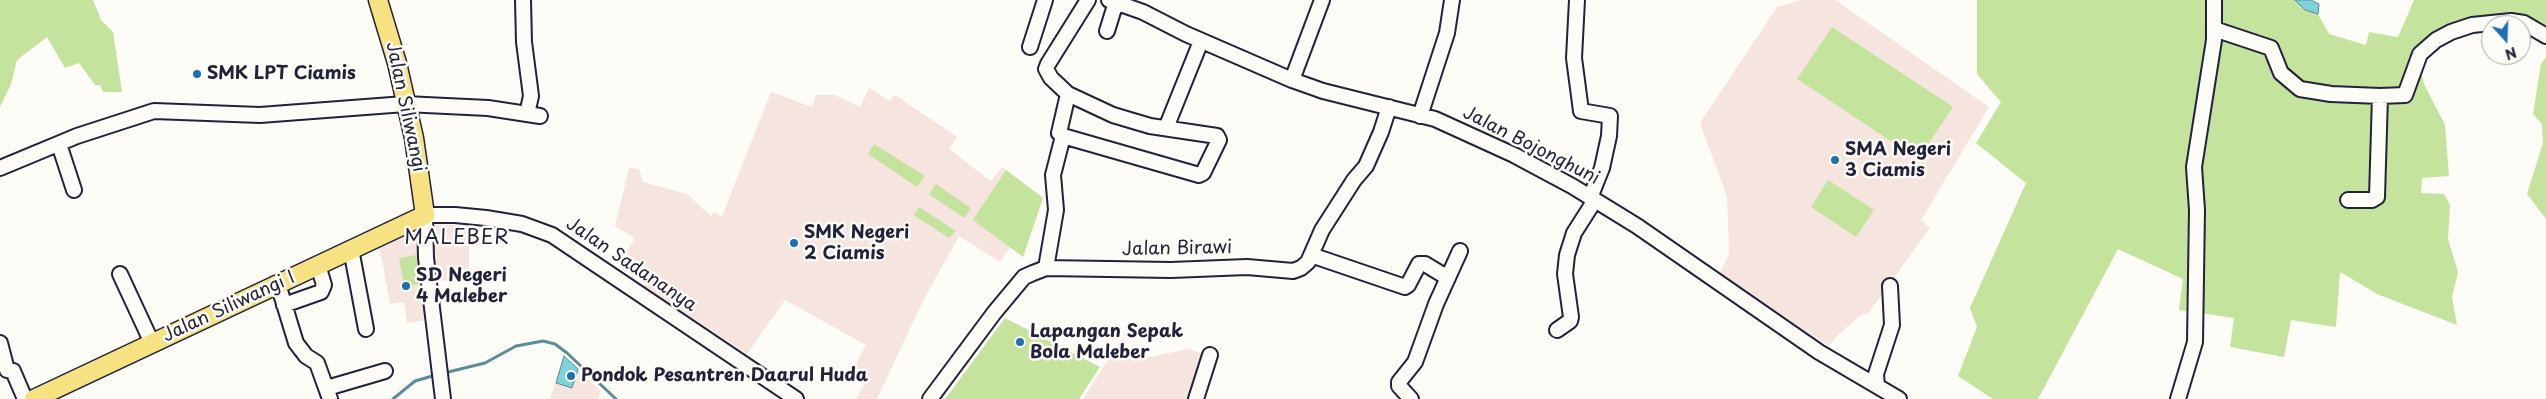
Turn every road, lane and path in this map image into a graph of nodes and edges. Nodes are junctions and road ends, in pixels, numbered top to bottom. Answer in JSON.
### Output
{"nodes":[{"id":1,"x":378,"y":0,"type":"edge"},
{"id":2,"x":523,"y":0,"type":"edge"},
{"id":3,"x":1044,"y":0,"type":"edge"},
{"id":4,"x":1088,"y":0,"type":"edge"},
{"id":5,"x":1322,"y":0,"type":"edge"},
{"id":6,"x":1452,"y":0,"type":"edge"},
{"id":7,"x":1577,"y":0,"type":"edge"},
{"id":8,"x":2214,"y":0,"type":"edge"},
{"id":9,"x":1113,"y":1,"type":"edge"},
{"id":10,"x":2214,"y":29,"type":"junction"},
{"id":11,"x":1107,"y":30,"type":"dead end"},
{"id":12,"x":2546,"y":36,"type":"edge"},
{"id":13,"x":1201,"y":42,"type":"junction"},
{"id":14,"x":1030,"y":47,"type":"dead end"},
{"id":15,"x":1292,"y":80,"type":"junction"},
{"id":16,"x":1068,"y":94,"type":"junction"},
{"id":17,"x":2380,"y":96,"type":"junction"},
{"id":18,"x":405,"y":104,"type":"junction"},
{"id":19,"x":1390,"y":107,"type":"junction"},
{"id":20,"x":1420,"y":116,"type":"junction"},
{"id":21,"x":1166,"y":128,"type":"junction"},
{"id":22,"x":1063,"y":136,"type":"junction"},
{"id":23,"x":59,"y":144,"type":"junction"},
{"id":24,"x":0,"y":168,"type":"edge"},
{"id":25,"x":74,"y":190,"type":"dead end"},
{"id":26,"x":1592,"y":199,"type":"junction"},
{"id":27,"x":2348,"y":200,"type":"dead end"},
{"id":28,"x":425,"y":216,"type":"junction"},
{"id":29,"x":351,"y":249,"type":"junction"},
{"id":30,"x":1460,"y":251,"type":"dead end"},
{"id":31,"x":1311,"y":255,"type":"junction"},
{"id":32,"x":318,"y":265,"type":"junction"},
{"id":33,"x":1046,"y":268,"type":"junction"},
{"id":34,"x":120,"y":274,"type":"dead end"},
{"id":35,"x":1448,"y":278,"type":"junction"},
{"id":36,"x":278,"y":284,"type":"junction"},
{"id":37,"x":1890,"y":286,"type":"dead end"},
{"id":38,"x":284,"y":305,"type":"junction"},
{"id":39,"x":366,"y":330,"type":"dead end"},
{"id":40,"x":1557,"y":330,"type":"dead end"},
{"id":41,"x":0,"y":343,"type":"edge"},
{"id":42,"x":152,"y":344,"type":"junction"},
{"id":43,"x":1210,"y":355,"type":"dead end"},
{"id":44,"x":385,"y":370,"type":"dead end"},
{"id":45,"x":1877,"y":386,"type":"junction"},
{"id":46,"x":328,"y":393,"type":"edge"},
{"id":47,"x":26,"y":399,"type":"edge"},
{"id":48,"x":34,"y":399,"type":"edge"},
{"id":49,"x":443,"y":399,"type":"edge"},
{"id":50,"x":796,"y":399,"type":"edge"},
{"id":51,"x":930,"y":399,"type":"edge"},
{"id":52,"x":1196,"y":399,"type":"edge"},
{"id":53,"x":1411,"y":399,"type":"edge"},
{"id":54,"x":1899,"y":399,"type":"edge"},
{"id":55,"x":2178,"y":399,"type":"edge"}],
"edges":[{"from":1,"to":18,"type":"main road","name":"Jalan Siliwangi"},
{"from":2,"to":18,"type":"street"},
{"from":3,"to":14,"type":"street"},
{"from":4,"to":16,"type":"street"},
{"from":5,"to":15,"type":"street"},
{"from":6,"to":20,"type":"street"},
{"from":7,"to":26,"type":"street"},
{"from":8,"to":10,"type":"street"},
{"from":9,"to":11,"type":"street"},
{"from":9,"to":13,"type":"street","name":"Jalan Bojonghuni"},
{"from":10,"to":17,"type":"street"},
{"from":10,"to":55,"type":"street"},
{"from":12,"to":17,"type":"street"},
{"from":13,"to":15,"type":"street","name":"Jalan Bojonghuni"},
{"from":13,"to":21,"type":"street"},
{"from":15,"to":19,"type":"street","name":"Jalan Bojonghuni"},
{"from":16,"to":21,"type":"street"},
{"from":16,"to":22,"type":"street"},
{"from":17,"to":27,"type":"street"},
{"from":18,"to":23,"type":"street"},
{"from":18,"to":28,"type":"main road","name":"Jalan Siliwangi"},
{"from":19,"to":20,"type":"street","name":"Jalan Bojonghuni"},
{"from":19,"to":31,"type":"street","name":"Jalan Birawi"},
{"from":20,"to":26,"type":"street","name":"Jalan Bojonghuni"},
{"from":21,"to":22,"type":"street"},
{"from":22,"to":33,"type":"street"},
{"from":23,"to":24,"type":"street"},
{"from":23,"to":25,"type":"street"},
{"from":26,"to":40,"type":"street"},
{"from":26,"to":45,"type":"street","name":"Jalan Bojonghuni"},
{"from":28,"to":29,"type":"main road","name":"Jalan Siliwangi I"},
{"from":28,"to":49,"type":"street"},
{"from":28,"to":50,"type":"street","name":"Jalan Sadananya"},
{"from":29,"to":32,"type":"main road","name":"Jalan Siliwangi I"},
{"from":29,"to":39,"type":"street"},
{"from":30,"to":35,"type":"street"},
{"from":31,"to":33,"type":"street","name":"Jalan Birawi"},
{"from":31,"to":35,"type":"street"},
{"from":32,"to":36,"type":"main road","name":"Jalan Siliwangi I"},
{"from":32,"to":38,"type":"street"},
{"from":33,"to":51,"type":"street","name":"Jalan Birawi"},
{"from":34,"to":42,"type":"street"},
{"from":35,"to":53,"type":"street"},
{"from":36,"to":38,"type":"street"},
{"from":36,"to":42,"type":"main road","name":"Jalan Siliwangi I"},
{"from":37,"to":45,"type":"street"},
{"from":38,"to":46,"type":"street"},
{"from":41,"to":47,"type":"street"},
{"from":42,"to":48,"type":"main road","name":"Jalan Siliwangi I"},
{"from":43,"to":52,"type":"street"},
{"from":44,"to":46,"type":"street"},
{"from":45,"to":54,"type":"street","name":"Jalan Bojonghuni"}]}
